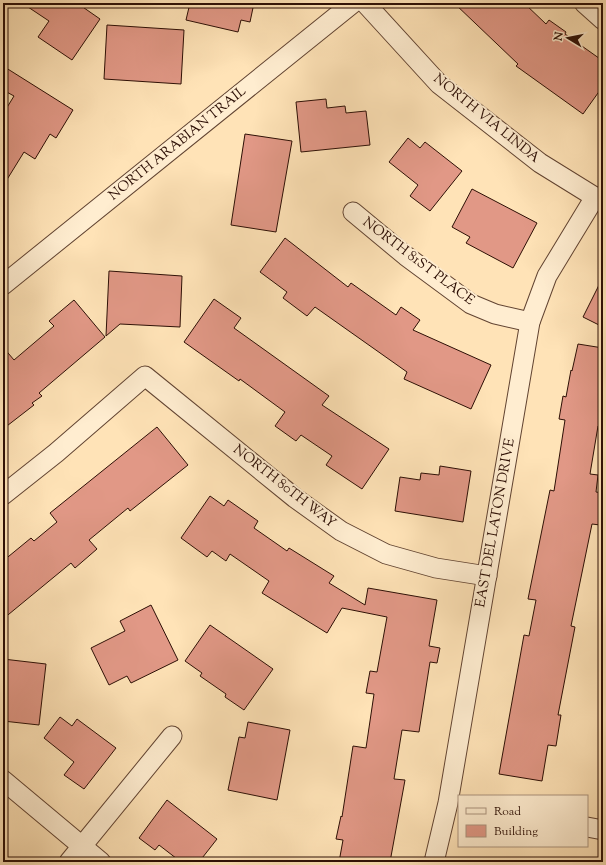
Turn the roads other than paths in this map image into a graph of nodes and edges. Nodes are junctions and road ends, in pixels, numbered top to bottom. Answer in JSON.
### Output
{"nodes":[{"id":1,"x":353,"y":3,"type":"edge"},
{"id":2,"x":365,"y":3,"type":"edge"},
{"id":3,"x":584,"y":3,"type":"edge"},
{"id":4,"x":603,"y":20,"type":"edge"},
{"id":5,"x":599,"y":200,"type":"edge"},
{"id":6,"x":354,"y":212,"type":"dead end"},
{"id":7,"x":3,"y":285,"type":"edge"},
{"id":8,"x":530,"y":322,"type":"junction"},
{"id":9,"x":3,"y":495,"type":"edge"},
{"id":10,"x":487,"y":576,"type":"junction"},
{"id":11,"x":172,"y":736,"type":"dead end"},
{"id":12,"x":3,"y":780,"type":"edge"},
{"id":13,"x":454,"y":804,"type":"edge"},
{"id":14,"x":588,"y":827,"type":"edge"},
{"id":15,"x":603,"y":830,"type":"edge"},
{"id":16,"x":82,"y":846,"type":"junction"},
{"id":17,"x":68,"y":862,"type":"edge"},
{"id":18,"x":101,"y":862,"type":"edge"},
{"id":19,"x":434,"y":862,"type":"edge"}],
"edges":[{"from":1,"to":7,"type":"street","name":"NORTH ARABIAN TRAIL"},
{"from":2,"to":5,"type":"street","name":"NORTH VIA LINDA"},
{"from":3,"to":4,"type":"street"},
{"from":5,"to":8,"type":"street","name":"EAST DEL LATON DRIVE"},
{"from":6,"to":8,"type":"street","name":"NORTH 81ST PLACE"},
{"from":8,"to":10,"type":"street","name":"EAST DEL LATON DRIVE"},
{"from":9,"to":10,"type":"street","name":"NORTH 80TH WAY"},
{"from":10,"to":13,"type":"street","name":"EAST DEL LATON DRIVE"},
{"from":11,"to":16,"type":"street"},
{"from":12,"to":16,"type":"street"},
{"from":13,"to":19,"type":"street","name":"EAST DEL LATON DRIVE"},
{"from":14,"to":15,"type":"street"},
{"from":16,"to":17,"type":"street"},
{"from":16,"to":18,"type":"street"}]}
